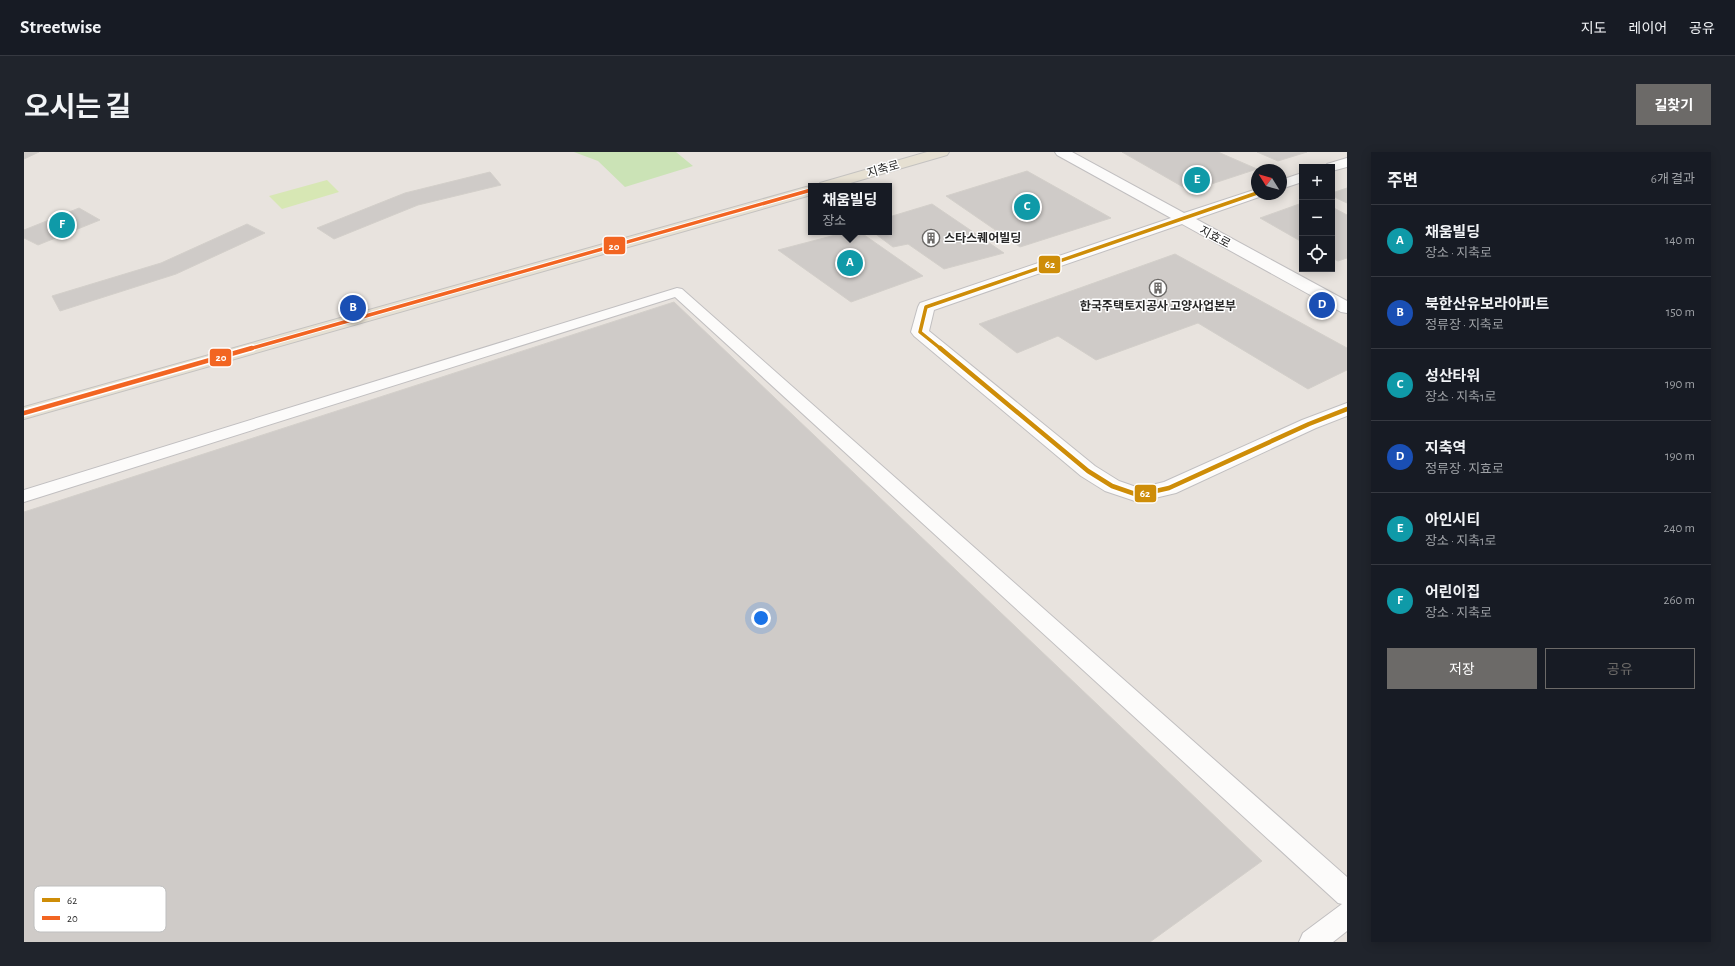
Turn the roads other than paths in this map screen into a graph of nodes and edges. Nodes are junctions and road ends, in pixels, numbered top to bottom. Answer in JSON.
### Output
{"nodes":[{"id":1,"x":942,"y":152,"type":"edge"},
{"id":2,"x":1062,"y":152,"type":"edge"},
{"id":3,"x":1347,"y":162,"type":"edge"},
{"id":4,"x":1335,"y":166,"type":"edge"},
{"id":5,"x":1299,"y":179,"type":"edge"},
{"id":6,"x":835,"y":183,"type":"edge"},
{"id":7,"x":1287,"y":183,"type":"edge"},
{"id":8,"x":808,"y":191,"type":"edge"},
{"id":9,"x":1251,"y":195,"type":"edge"},
{"id":10,"x":1181,"y":219,"type":"junction"},
{"id":11,"x":1347,"y":308,"type":"edge"},
{"id":12,"x":1347,"y":409,"type":"edge"},
{"id":13,"x":24,"y":413,"type":"edge"},
{"id":14,"x":24,"y":496,"type":"edge"},
{"id":15,"x":1347,"y":894,"type":"edge"},
{"id":16,"x":1347,"y":915,"type":"edge"},
{"id":17,"x":1312,"y":942,"type":"edge"}],
"edges":[{"from":1,"to":6,"type":"main road","name":"지축로"},
{"from":2,"to":10,"type":"street","name":"지효로"},
{"from":3,"to":4,"type":"street"},
{"from":5,"to":7,"type":"street"},
{"from":8,"to":13,"type":"main road"},
{"from":9,"to":10,"type":"street"},
{"from":10,"to":11,"type":"street","name":"지효로"},
{"from":10,"to":12,"type":"street"},
{"from":14,"to":15,"type":"lane"},
{"from":16,"to":17,"type":"lane"}]}
